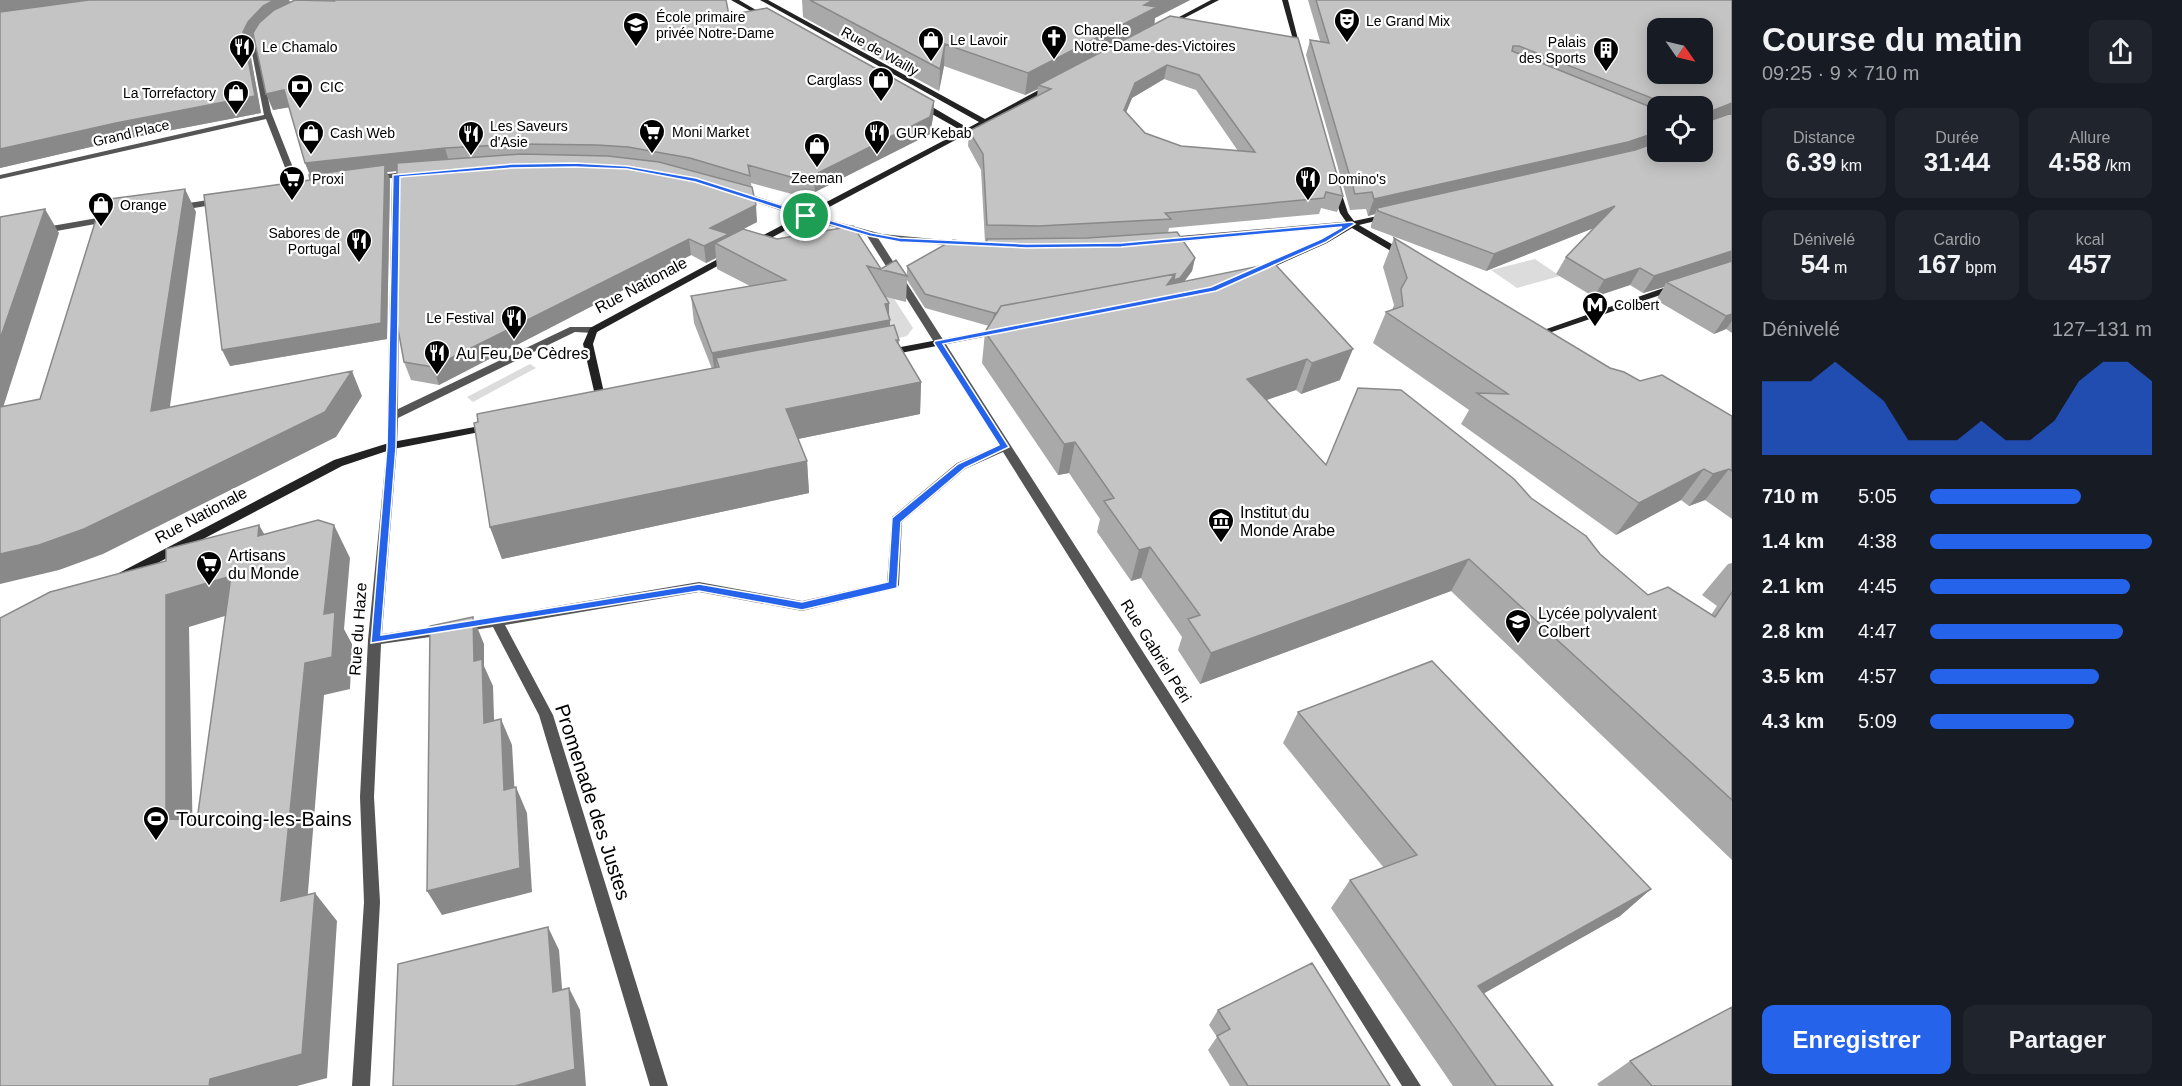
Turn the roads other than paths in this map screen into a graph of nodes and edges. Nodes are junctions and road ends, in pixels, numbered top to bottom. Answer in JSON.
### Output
{"nodes":[{"id":1,"x":734,"y":0,"type":"edge"},
{"id":2,"x":763,"y":0,"type":"edge"},
{"id":3,"x":1216,"y":0,"type":"edge"},
{"id":4,"x":1285,"y":0,"type":"edge"},
{"id":5,"x":775,"y":23,"type":"edge"},
{"id":6,"x":273,"y":24,"type":"edge"},
{"id":7,"x":1163,"y":27,"type":"edge"},
{"id":8,"x":1302,"y":62,"type":"edge"},
{"id":9,"x":1060,"y":82,"type":"edge"},
{"id":10,"x":913,"y":100,"type":"edge"},
{"id":11,"x":268,"y":114,"type":"junction"},
{"id":12,"x":985,"y":122,"type":"junction"},
{"id":13,"x":968,"y":131,"type":"junction"},
{"id":14,"x":425,"y":172,"type":"edge"},
{"id":15,"x":396,"y":175,"type":"junction"},
{"id":16,"x":0,"y":177,"type":"edge"},
{"id":17,"x":1334,"y":179,"type":"edge"},
{"id":18,"x":362,"y":180,"type":"edge"},
{"id":19,"x":286,"y":190,"type":"edge"},
{"id":20,"x":734,"y":192,"type":"edge"},
{"id":21,"x":228,"y":199,"type":"edge"},
{"id":22,"x":171,"y":209,"type":"edge"},
{"id":23,"x":1400,"y":213,"type":"edge"},
{"id":24,"x":806,"y":216,"type":"junction"},
{"id":25,"x":114,"y":219,"type":"edge"},
{"id":26,"x":1352,"y":224,"type":"junction"},
{"id":27,"x":34,"y":232,"type":"edge"},
{"id":28,"x":871,"y":235,"type":"junction"},
{"id":29,"x":1161,"y":241,"type":"edge"},
{"id":30,"x":974,"y":245,"type":"edge"},
{"id":31,"x":1409,"y":258,"type":"edge"},
{"id":32,"x":1253,"y":273,"type":"edge"},
{"id":33,"x":1688,"y":283,"type":"edge"},
{"id":34,"x":593,"y":330,"type":"junction"},
{"id":35,"x":1006,"y":330,"type":"edge"},
{"id":36,"x":1540,"y":334,"type":"edge"},
{"id":37,"x":938,"y":343,"type":"junction"},
{"id":38,"x":879,"y":354,"type":"edge"},
{"id":39,"x":602,"y":406,"type":"edge"},
{"id":40,"x":393,"y":416,"type":"junction"},
{"id":41,"x":502,"y":425,"type":"edge"},
{"id":42,"x":392,"y":447,"type":"junction"},
{"id":43,"x":1004,"y":447,"type":"junction"},
{"id":44,"x":109,"y":583,"type":"edge"},
{"id":45,"x":497,"y":622,"type":"junction"},
{"id":46,"x":375,"y":640,"type":"junction"},
{"id":47,"x":361,"y":1086,"type":"edge"},
{"id":48,"x":659,"y":1086,"type":"edge"},
{"id":49,"x":1412,"y":1086,"type":"edge"}],
"edges":[{"from":1,"to":5,"type":"main road"},
{"from":2,"to":12,"type":"main road","name":"Rue de Wailly"},
{"from":3,"to":7,"type":"main road"},
{"from":4,"to":8,"type":"main road"},
{"from":6,"to":11,"type":"street"},
{"from":9,"to":12,"type":"main road","name":"Rue Nationale"},
{"from":10,"to":13,"type":"main road","name":"Rue de Wailly"},
{"from":11,"to":16,"type":"street","name":"Grand Place"},
{"from":11,"to":19,"type":"street"},
{"from":12,"to":13,"type":"main road","name":"Rue Nationale"},
{"from":13,"to":24,"type":"main road","name":"Rue Nationale"},
{"from":14,"to":15,"type":"street"},
{"from":15,"to":18,"type":"street"},
{"from":15,"to":40,"type":"street","name":"Rue du Haze"},
{"from":17,"to":26,"type":"main road"},
{"from":20,"to":24,"type":"street"},
{"from":21,"to":22,"type":"street"},
{"from":23,"to":26,"type":"main road"},
{"from":24,"to":28,"type":"street"},
{"from":24,"to":34,"type":"main road","name":"Rue Nationale"},
{"from":25,"to":27,"type":"street"},
{"from":26,"to":29,"type":"street"},
{"from":26,"to":31,"type":"main road"},
{"from":26,"to":32,"type":"main road"},
{"from":28,"to":30,"type":"street"},
{"from":28,"to":37,"type":"street","name":"Rue Gabriel Péri"},
{"from":33,"to":36,"type":"main road"},
{"from":34,"to":39,"type":"main road","name":"Rue Nationale"},
{"from":34,"to":40,"type":"street"},
{"from":35,"to":37,"type":"main road"},
{"from":37,"to":38,"type":"main road"},
{"from":37,"to":43,"type":"street","name":"Rue Gabriel Péri"},
{"from":40,"to":42,"type":"street","name":"Rue du Haze"},
{"from":41,"to":42,"type":"main road","name":"Rue Nationale"},
{"from":42,"to":44,"type":"main road","name":"Rue Nationale"},
{"from":42,"to":46,"type":"street","name":"Rue du Haze"},
{"from":43,"to":45,"type":"street"},
{"from":43,"to":49,"type":"street","name":"Rue Gabriel Péri"},
{"from":45,"to":46,"type":"street"},
{"from":45,"to":48,"type":"street","name":"Promenade des Justes"},
{"from":46,"to":47,"type":"street","name":"Rue du Haze"}]}
